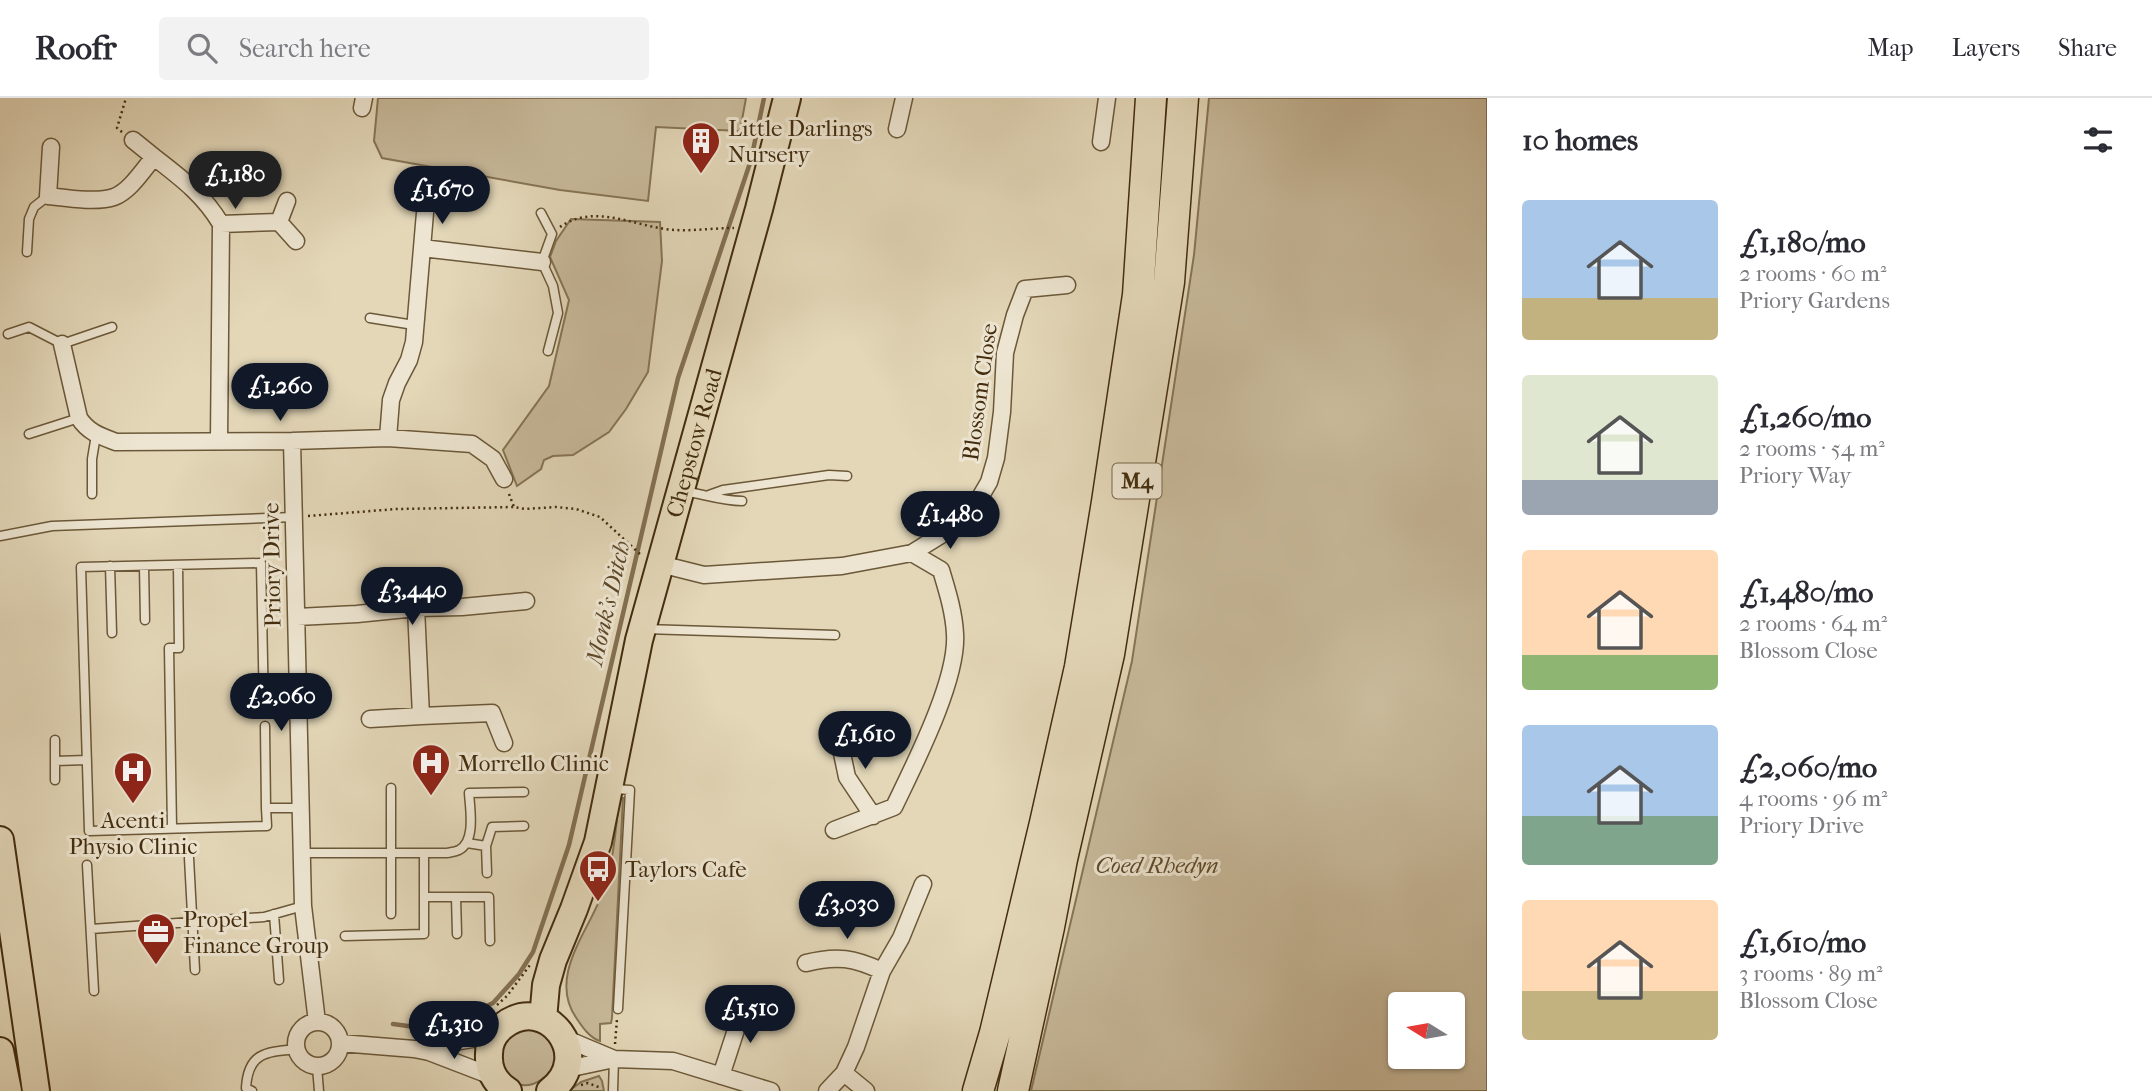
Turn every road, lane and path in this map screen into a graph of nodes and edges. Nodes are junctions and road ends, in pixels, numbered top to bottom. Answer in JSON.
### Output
{"nodes":[{"id":1,"x":126,"y":98,"type":"edge"},
{"id":2,"x":787,"y":98,"type":"edge"},
{"id":3,"x":904,"y":98,"type":"edge"},
{"id":4,"x":1107,"y":98,"type":"edge"},
{"id":5,"x":1152,"y":98,"type":"edge"},
{"id":6,"x":1183,"y":98,"type":"edge"},
{"id":7,"x":897,"y":129,"type":"dead end"},
{"id":8,"x":132,"y":140,"type":"joint"},
{"id":9,"x":1101,"y":142,"type":"dead end"},
{"id":10,"x":51,"y":147,"type":"dead end"},
{"id":11,"x":154,"y":157,"type":"junction"},
{"id":12,"x":48,"y":195,"type":"junction"},
{"id":13,"x":287,"y":201,"type":"dead end"},
{"id":14,"x":426,"y":201,"type":"dead end"},
{"id":15,"x":541,"y":213,"type":"dead end"},
{"id":16,"x":279,"y":222,"type":"junction"},
{"id":17,"x":221,"y":224,"type":"junction"},
{"id":18,"x":729,"y":228,"type":"dead end"},
{"id":19,"x":552,"y":234,"type":"junction"},
{"id":20,"x":296,"y":242,"type":"dead end"},
{"id":21,"x":422,"y":248,"type":"junction"},
{"id":22,"x":27,"y":252,"type":"dead end"},
{"id":23,"x":542,"y":262,"type":"junction"},
{"id":24,"x":1067,"y":285,"type":"dead end"},
{"id":25,"x":370,"y":318,"type":"dead end"},
{"id":26,"x":414,"y":325,"type":"junction"},
{"id":27,"x":112,"y":327,"type":"dead end"},
{"id":28,"x":8,"y":334,"type":"dead end"},
{"id":29,"x":62,"y":344,"type":"junction"},
{"id":30,"x":548,"y":351,"type":"dead end"},
{"id":31,"x":79,"y":418,"type":"junction"},
{"id":32,"x":29,"y":434,"type":"dead end"},
{"id":33,"x":96,"y":435,"type":"junction"},
{"id":34,"x":388,"y":438,"type":"junction"},
{"id":35,"x":219,"y":441,"type":"junction"},
{"id":36,"x":292,"y":441,"type":"junction"},
{"id":37,"x":848,"y":476,"type":"dead end"},
{"id":38,"x":504,"y":478,"type":"joint"},
{"id":39,"x":680,"y":491,"type":"junction"},
{"id":40,"x":92,"y":494,"type":"dead end"},
{"id":41,"x":709,"y":495,"type":"junction"},
{"id":42,"x":742,"y":500,"type":"dead end"},
{"id":43,"x":514,"y":507,"type":"junction"},
{"id":44,"x":294,"y":517,"type":"junction"},
{"id":45,"x":0,"y":536,"type":"edge"},
{"id":46,"x":912,"y":552,"type":"junction"},
{"id":47,"x":652,"y":561,"type":"junction"},
{"id":48,"x":178,"y":565,"type":"junction"},
{"id":49,"x":110,"y":566,"type":"junction"},
{"id":50,"x":144,"y":566,"type":"junction"},
{"id":51,"x":526,"y":601,"type":"dead end"},
{"id":52,"x":416,"y":608,"type":"junction"},
{"id":53,"x":297,"y":617,"type":"junction"},
{"id":54,"x":145,"y":620,"type":"dead end"},
{"id":55,"x":642,"y":629,"type":"junction"},
{"id":56,"x":112,"y":633,"type":"dead end"},
{"id":57,"x":835,"y":635,"type":"dead end"},
{"id":58,"x":264,"y":710,"type":"dead end"},
{"id":59,"x":421,"y":716,"type":"junction"},
{"id":60,"x":370,"y":719,"type":"dead end"},
{"id":61,"x":265,"y":726,"type":"dead end"},
{"id":62,"x":838,"y":734,"type":"dead end"},
{"id":63,"x":55,"y":740,"type":"dead end"},
{"id":64,"x":504,"y":743,"type":"dead end"},
{"id":65,"x":87,"y":760,"type":"junction"},
{"id":66,"x":55,"y":761,"type":"junction"},
{"id":67,"x":55,"y":780,"type":"dead end"},
{"id":68,"x":391,"y":788,"type":"dead end"},
{"id":69,"x":609,"y":789,"type":"junction"},
{"id":70,"x":524,"y":792,"type":"dead end"},
{"id":71,"x":267,"y":808,"type":"junction"},
{"id":72,"x":301,"y":808,"type":"junction"},
{"id":73,"x":873,"y":816,"type":"junction"},
{"id":74,"x":1045,"y":823,"type":"junction"},
{"id":75,"x":524,"y":826,"type":"dead end"},
{"id":76,"x":172,"y":828,"type":"junction"},
{"id":77,"x":834,"y":830,"type":"dead end"},
{"id":78,"x":0,"y":840,"type":"edge"},
{"id":79,"x":467,"y":843,"type":"junction"},
{"id":80,"x":486,"y":846,"type":"junction"},
{"id":81,"x":302,"y":853,"type":"junction"},
{"id":82,"x":391,"y":853,"type":"junction"},
{"id":83,"x":424,"y":853,"type":"junction"},
{"id":84,"x":189,"y":858,"type":"dead end"},
{"id":85,"x":1062,"y":859,"type":"junction"},
{"id":86,"x":87,"y":865,"type":"dead end"},
{"id":87,"x":486,"y":873,"type":"dead end"},
{"id":88,"x":923,"y":884,"type":"dead end"},
{"id":89,"x":424,"y":897,"type":"junction"},
{"id":90,"x":456,"y":897,"type":"junction"},
{"id":91,"x":303,"y":906,"type":"junction"},
{"id":92,"x":274,"y":914,"type":"junction"},
{"id":93,"x":391,"y":914,"type":"dead end"},
{"id":94,"x":192,"y":922,"type":"junction"},
{"id":95,"x":91,"y":929,"type":"junction"},
{"id":96,"x":457,"y":934,"type":"dead end"},
{"id":97,"x":345,"y":936,"type":"dead end"},
{"id":98,"x":490,"y":941,"type":"dead end"},
{"id":99,"x":806,"y":963,"type":"dead end"},
{"id":100,"x":195,"y":970,"type":"dead end"},
{"id":101,"x":882,"y":971,"type":"junction"},
{"id":102,"x":279,"y":980,"type":"dead end"},
{"id":103,"x":94,"y":991,"type":"dead end"},
{"id":104,"x":745,"y":1002,"type":"dead end"},
{"id":105,"x":618,"y":1009,"type":"joint"},
{"id":106,"x":543,"y":1019,"type":"junction"},
{"id":107,"x":317,"y":1022,"type":"junction"},
{"id":108,"x":564,"y":1038,"type":"junction"},
{"id":109,"x":492,"y":1039,"type":"junction"},
{"id":110,"x":340,"y":1043,"type":"junction"},
{"id":111,"x":296,"y":1049,"type":"junction"},
{"id":112,"x":414,"y":1049,"type":"junction"},
{"id":113,"x":0,"y":1051,"type":"edge"},
{"id":114,"x":614,"y":1059,"type":"junction"},
{"id":115,"x":317,"y":1067,"type":"junction"},
{"id":116,"x":844,"y":1073,"type":"junction"},
{"id":117,"x":721,"y":1076,"type":"junction"},
{"id":118,"x":501,"y":1084,"type":"edge"},
{"id":119,"x":562,"y":1085,"type":"edge"},
{"id":120,"x":8,"y":1091,"type":"edge"},
{"id":121,"x":36,"y":1091,"type":"edge"},
{"id":122,"x":252,"y":1091,"type":"edge"},
{"id":123,"x":319,"y":1091,"type":"edge"},
{"id":124,"x":605,"y":1091,"type":"edge"},
{"id":125,"x":613,"y":1091,"type":"edge"},
{"id":126,"x":771,"y":1091,"type":"edge"},
{"id":127,"x":827,"y":1091,"type":"edge"},
{"id":128,"x":866,"y":1091,"type":"edge"},
{"id":129,"x":958,"y":1091,"type":"edge"},
{"id":130,"x":978,"y":1091,"type":"edge"},
{"id":131,"x":995,"y":1091,"type":"edge"},
{"id":132,"x":1013,"y":1091,"type":"edge"}],
"edges":[{"from":1,"to":8,"type":"path"},
{"from":2,"to":39,"type":"main road","name":"Chepstow Road"},
{"from":3,"to":7,"type":"street"},
{"from":4,"to":9,"type":"street"},
{"from":5,"to":74,"type":"highway","number":"M4"},
{"from":6,"to":85,"type":"highway","number":"M4"},
{"from":8,"to":11,"type":"street"},
{"from":10,"to":12,"type":"street"},
{"from":11,"to":12,"type":"street"},
{"from":11,"to":17,"type":"street"},
{"from":12,"to":22,"type":"lane"},
{"from":13,"to":16,"type":"street"},
{"from":14,"to":21,"type":"street"},
{"from":15,"to":19,"type":"lane"},
{"from":16,"to":17,"type":"street"},
{"from":16,"to":20,"type":"street"},
{"from":17,"to":35,"type":"street"},
{"from":18,"to":19,"type":"path"},
{"from":19,"to":23,"type":"lane"},
{"from":21,"to":23,"type":"street"},
{"from":21,"to":26,"type":"street"},
{"from":23,"to":30,"type":"lane"},
{"from":24,"to":46,"type":"street","name":"Blossom Close"},
{"from":25,"to":26,"type":"lane"},
{"from":26,"to":34,"type":"street"},
{"from":27,"to":29,"type":"lane"},
{"from":28,"to":29,"type":"lane"},
{"from":29,"to":31,"type":"street"},
{"from":31,"to":32,"type":"lane"},
{"from":31,"to":33,"type":"street"},
{"from":33,"to":35,"type":"street"},
{"from":33,"to":40,"type":"lane"},
{"from":34,"to":36,"type":"street"},
{"from":34,"to":38,"type":"street"},
{"from":35,"to":36,"type":"street"},
{"from":36,"to":44,"type":"street","name":"Priory Drive"},
{"from":37,"to":41,"type":"lane"},
{"from":38,"to":43,"type":"path"},
{"from":39,"to":41,"type":"lane"},
{"from":39,"to":47,"type":"main road","name":"Chepstow Road"},
{"from":41,"to":42,"type":"lane"},
{"from":43,"to":44,"type":"path"},
{"from":43,"to":47,"type":"path"},
{"from":44,"to":45,"type":"lane"},
{"from":44,"to":53,"type":"street","name":"Priory Drive"},
{"from":46,"to":47,"type":"street","name":"Blossom Close"},
{"from":46,"to":73,"type":"street"},
{"from":47,"to":55,"type":"main road","name":"Chepstow Road"},
{"from":48,"to":50,"type":"lane"},
{"from":48,"to":58,"type":"lane"},
{"from":48,"to":76,"type":"lane"},
{"from":49,"to":50,"type":"lane"},
{"from":49,"to":56,"type":"lane"},
{"from":49,"to":65,"type":"lane"},
{"from":50,"to":54,"type":"lane"},
{"from":51,"to":52,"type":"street"},
{"from":52,"to":53,"type":"street"},
{"from":52,"to":59,"type":"street"},
{"from":53,"to":72,"type":"street","name":"Priory Drive"},
{"from":55,"to":57,"type":"lane"},
{"from":55,"to":69,"type":"main road","name":"Chepstow Road"},
{"from":59,"to":60,"type":"street"},
{"from":59,"to":64,"type":"street"},
{"from":61,"to":71,"type":"lane"},
{"from":62,"to":73,"type":"street"},
{"from":63,"to":66,"type":"lane"},
{"from":65,"to":66,"type":"lane"},
{"from":65,"to":76,"type":"lane"},
{"from":66,"to":67,"type":"lane"},
{"from":68,"to":82,"type":"lane"},
{"from":69,"to":105,"type":"lane"},
{"from":69,"to":106,"type":"main road","name":"Chepstow Road"},
{"from":70,"to":79,"type":"lane"},
{"from":71,"to":72,"type":"lane"},
{"from":71,"to":76,"type":"lane"},
{"from":72,"to":81,"type":"street","name":"Priory Drive"},
{"from":73,"to":77,"type":"street"},
{"from":74,"to":129,"type":"highway","number":"M4"},
{"from":74,"to":130,"type":"highway","number":"M4"},
{"from":75,"to":80,"type":"lane"},
{"from":78,"to":121,"type":"main road"},
{"from":79,"to":80,"type":"lane"},
{"from":79,"to":83,"type":"lane"},
{"from":80,"to":87,"type":"lane"},
{"from":81,"to":82,"type":"lane"},
{"from":81,"to":91,"type":"street","name":"Priory Drive"},
{"from":82,"to":83,"type":"lane"},
{"from":82,"to":93,"type":"lane"},
{"from":83,"to":89,"type":"lane"},
{"from":84,"to":94,"type":"lane"},
{"from":85,"to":131,"type":"highway","number":"M4"},
{"from":85,"to":132,"type":"highway","number":"M4"},
{"from":86,"to":95,"type":"lane"},
{"from":88,"to":101,"type":"street"},
{"from":89,"to":90,"type":"lane"},
{"from":89,"to":97,"type":"lane"},
{"from":90,"to":96,"type":"lane"},
{"from":90,"to":98,"type":"lane"},
{"from":91,"to":92,"type":"lane"},
{"from":91,"to":107,"type":"street","name":"Priory Drive"},
{"from":92,"to":94,"type":"lane"},
{"from":92,"to":102,"type":"lane"},
{"from":94,"to":95,"type":"lane"},
{"from":94,"to":100,"type":"lane"},
{"from":95,"to":103,"type":"lane"},
{"from":99,"to":101,"type":"street"},
{"from":101,"to":116,"type":"street"},
{"from":104,"to":117,"type":"street"},
{"from":105,"to":114,"type":"path"},
{"from":106,"to":108,"type":"main road"},
{"from":106,"to":109,"type":"main road"},
{"from":107,"to":110,"type":"street"},
{"from":107,"to":111,"type":"street"},
{"from":108,"to":114,"type":"street"},
{"from":108,"to":119,"type":"main road"},
{"from":109,"to":112,"type":"street"},
{"from":109,"to":118,"type":"main road"},
{"from":110,"to":112,"type":"street"},
{"from":110,"to":115,"type":"street"},
{"from":111,"to":115,"type":"street"},
{"from":111,"to":122,"type":"lane"},
{"from":112,"to":118,"type":"street"},
{"from":113,"to":120,"type":"main road"},
{"from":114,"to":117,"type":"street"},
{"from":114,"to":119,"type":"street"},
{"from":114,"to":125,"type":"lane"},
{"from":115,"to":123,"type":"lane"},
{"from":116,"to":127,"type":"street"},
{"from":116,"to":128,"type":"street"},
{"from":117,"to":126,"type":"street"},
{"from":119,"to":124,"type":"path"}]}
